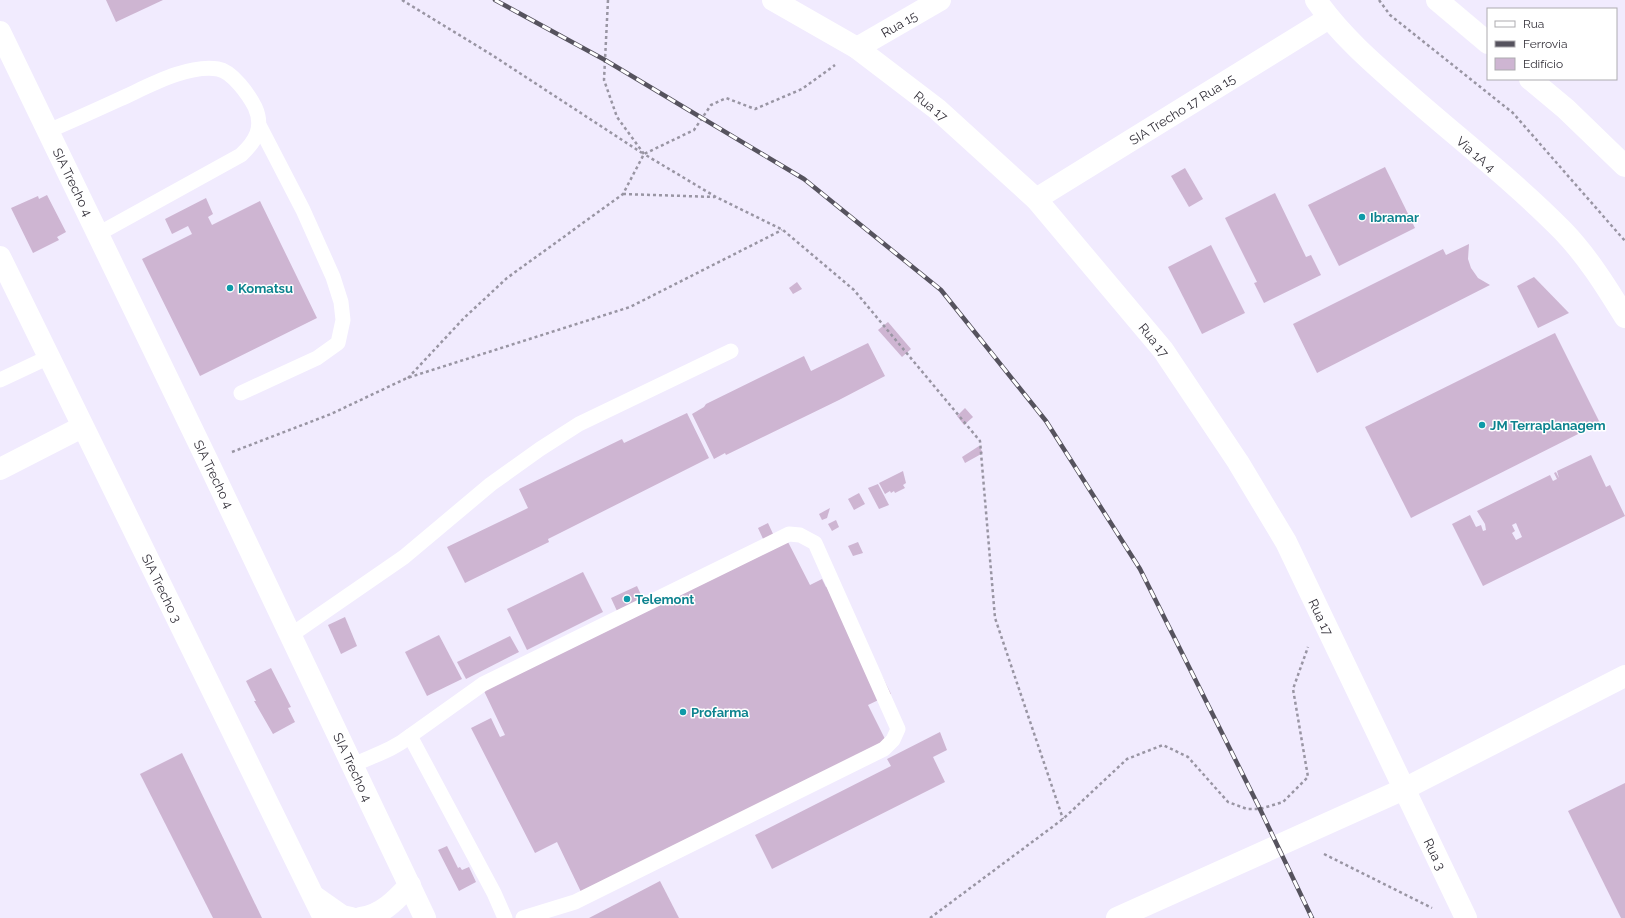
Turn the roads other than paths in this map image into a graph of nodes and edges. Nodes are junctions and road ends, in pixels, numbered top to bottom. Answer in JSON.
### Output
{"nodes":[{"id":1,"x":773,"y":0,"type":"edge"},
{"id":2,"x":940,"y":0,"type":"edge"},
{"id":3,"x":1316,"y":0,"type":"edge"},
{"id":4,"x":1437,"y":0,"type":"edge"},
{"id":5,"x":1329,"y":18,"type":"junction"},
{"id":6,"x":0,"y":32,"type":"edge"},
{"id":7,"x":1487,"y":42,"type":"edge"},
{"id":8,"x":857,"y":48,"type":"junction"},
{"id":9,"x":1531,"y":80,"type":"edge"},
{"id":10,"x":260,"y":127,"type":"junction"},
{"id":11,"x":48,"y":131,"type":"junction"},
{"id":12,"x":1625,"y":166,"type":"edge"},
{"id":13,"x":1036,"y":199,"type":"junction"},
{"id":14,"x":98,"y":234,"type":"junction"},
{"id":15,"x":0,"y":257,"type":"edge"},
{"id":16,"x":1625,"y":317,"type":"edge"},
{"id":17,"x":731,"y":351,"type":"dead end"},
{"id":18,"x":49,"y":358,"type":"junction"},
{"id":19,"x":0,"y":380,"type":"edge"},
{"id":20,"x":240,"y":393,"type":"dead end"},
{"id":21,"x":82,"y":427,"type":"junction"},
{"id":22,"x":0,"y":469,"type":"edge"},
{"id":23,"x":291,"y":635,"type":"junction"},
{"id":24,"x":1625,"y":676,"type":"edge"},
{"id":25,"x":410,"y":736,"type":"junction"},
{"id":26,"x":353,"y":766,"type":"junction"},
{"id":27,"x":1404,"y":789,"type":"junction"},
{"id":28,"x":410,"y":885,"type":"junction"},
{"id":29,"x":314,"y":896,"type":"junction"},
{"id":30,"x":324,"y":918,"type":"edge"},
{"id":31,"x":351,"y":918,"type":"edge"},
{"id":32,"x":361,"y":918,"type":"edge"},
{"id":33,"x":425,"y":918,"type":"edge"},
{"id":34,"x":506,"y":918,"type":"edge"},
{"id":35,"x":523,"y":918,"type":"edge"},
{"id":36,"x":1117,"y":918,"type":"edge"},
{"id":37,"x":1466,"y":918,"type":"edge"}],
"edges":[{"from":1,"to":8,"type":"main road","name":"Rua 17"},
{"from":2,"to":8,"type":"main road","name":"Rua 15"},
{"from":3,"to":5,"type":"main road","name":"Via 1A 4"},
{"from":4,"to":7,"type":"main road"},
{"from":5,"to":13,"type":"main road","name":"SIA Trecho 17 Rua 15"},
{"from":5,"to":16,"type":"main road","name":"Via 1A 4"},
{"from":6,"to":11,"type":"main road","name":"SIA Trecho 4"},
{"from":8,"to":13,"type":"main road","name":"Rua 17"},
{"from":9,"to":12,"type":"main road"},
{"from":10,"to":11,"type":"lane"},
{"from":10,"to":14,"type":"lane"},
{"from":10,"to":20,"type":"lane"},
{"from":11,"to":14,"type":"main road","name":"SIA Trecho 4"},
{"from":13,"to":27,"type":"main road","name":"Rua 17"},
{"from":14,"to":23,"type":"main road","name":"SIA Trecho 4"},
{"from":15,"to":18,"type":"main road","name":"SIA Trecho 3"},
{"from":17,"to":23,"type":"lane"},
{"from":18,"to":19,"type":"lane"},
{"from":18,"to":21,"type":"main road","name":"SIA Trecho 3"},
{"from":21,"to":22,"type":"main road"},
{"from":21,"to":29,"type":"main road","name":"SIA Trecho 3"},
{"from":23,"to":26,"type":"main road","name":"SIA Trecho 4"},
{"from":24,"to":27,"type":"main road"},
{"from":25,"to":26,"type":"lane"},
{"from":25,"to":34,"type":"lane"},
{"from":25,"to":35,"type":"lane"},
{"from":26,"to":28,"type":"main road","name":"SIA Trecho 4"},
{"from":27,"to":36,"type":"main road"},
{"from":27,"to":37,"type":"main road","name":"Rua 3"},
{"from":28,"to":32,"type":"main road"},
{"from":28,"to":33,"type":"main road","name":"SIA Trecho 4"},
{"from":29,"to":30,"type":"main road","name":"SIA Trecho 3"},
{"from":29,"to":31,"type":"main road"}]}
